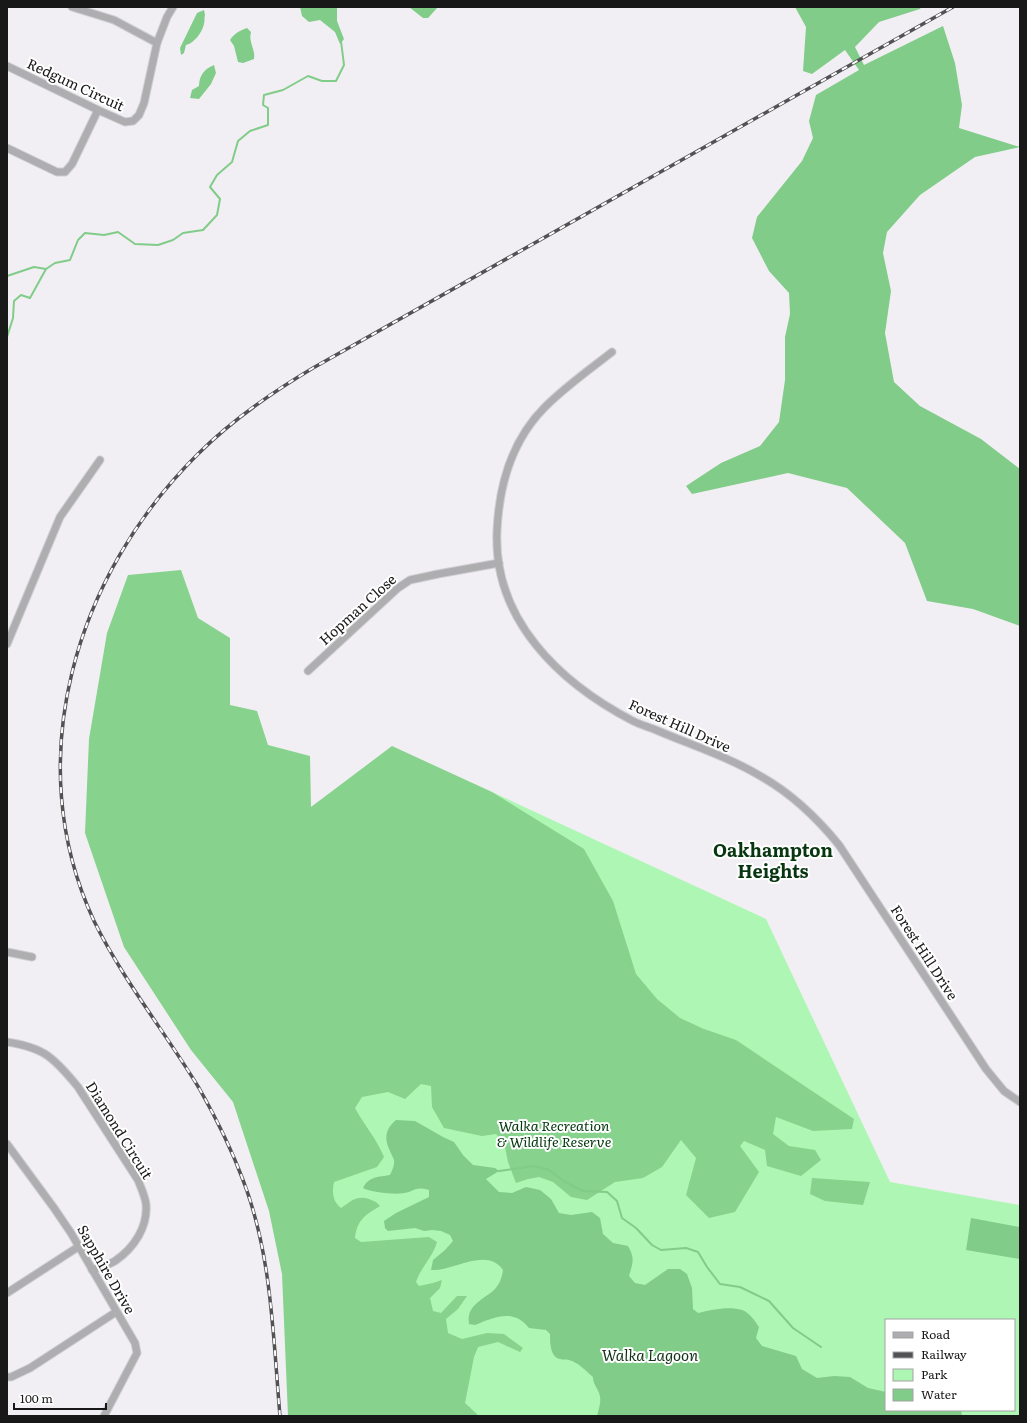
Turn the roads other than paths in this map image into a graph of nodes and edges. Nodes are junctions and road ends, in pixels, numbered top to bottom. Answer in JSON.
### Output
{"nodes":[{"id":1,"x":72,"y":7,"type":"edge"},
{"id":2,"x":173,"y":7,"type":"edge"},
{"id":3,"x":158,"y":43,"type":"junction"},
{"id":4,"x":7,"y":66,"type":"edge"},
{"id":5,"x":98,"y":110,"type":"junction"},
{"id":6,"x":7,"y":148,"type":"edge"},
{"id":7,"x":612,"y":352,"type":"dead end"},
{"id":8,"x":100,"y":460,"type":"dead end"},
{"id":9,"x":499,"y":563,"type":"junction"},
{"id":10,"x":7,"y":644,"type":"edge"},
{"id":11,"x":308,"y":671,"type":"dead end"},
{"id":12,"x":7,"y":952,"type":"edge"},
{"id":13,"x":32,"y":957,"type":"dead end"},
{"id":14,"x":7,"y":1042,"type":"edge"},
{"id":15,"x":1020,"y":1102,"type":"edge"},
{"id":16,"x":7,"y":1144,"type":"edge"},
{"id":17,"x":78,"y":1247,"type":"junction"},
{"id":18,"x":92,"y":1270,"type":"junction"},
{"id":19,"x":7,"y":1293,"type":"edge"},
{"id":20,"x":116,"y":1312,"type":"junction"},
{"id":21,"x":7,"y":1377,"type":"edge"},
{"id":22,"x":104,"y":1416,"type":"edge"}],
"edges":[{"from":1,"to":3,"type":"street"},
{"from":2,"to":3,"type":"street","name":"Redgum Circuit"},
{"from":3,"to":5,"type":"street","name":"Redgum Circuit"},
{"from":4,"to":5,"type":"street","name":"Redgum Circuit"},
{"from":5,"to":6,"type":"street"},
{"from":7,"to":9,"type":"street","name":"Forest Hill Drive"},
{"from":8,"to":10,"type":"street"},
{"from":9,"to":11,"type":"street","name":"Hopman Close"},
{"from":9,"to":15,"type":"street","name":"Forest Hill Drive"},
{"from":12,"to":13,"type":"street"},
{"from":14,"to":18,"type":"street","name":"Diamond Circuit"},
{"from":16,"to":17,"type":"street","name":"Sapphire Drive"},
{"from":17,"to":18,"type":"street","name":"Sapphire Drive"},
{"from":17,"to":19,"type":"street"},
{"from":18,"to":20,"type":"street","name":"Sapphire Drive"},
{"from":20,"to":21,"type":"street"},
{"from":20,"to":22,"type":"street","name":"Sapphire Drive"}]}
